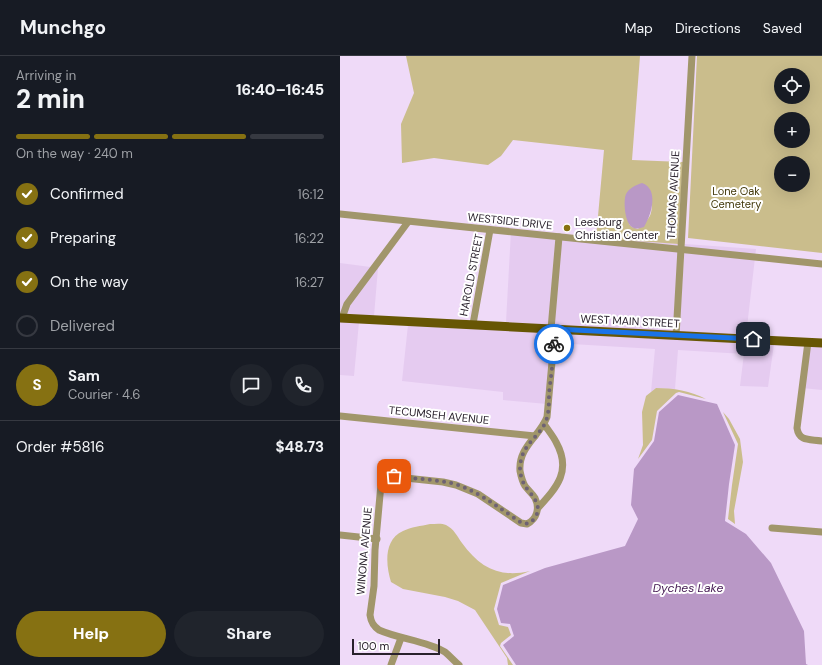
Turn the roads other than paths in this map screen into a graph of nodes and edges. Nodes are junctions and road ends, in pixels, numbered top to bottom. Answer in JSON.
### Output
{"nodes":[{"id":1,"x":692,"y":56,"type":"edge"},
{"id":2,"x":340,"y":214,"type":"edge"},
{"id":3,"x":408,"y":222,"type":"junction"},
{"id":4,"x":490,"y":230,"type":"junction"},
{"id":5,"x":559,"y":237,"type":"junction"},
{"id":6,"x":682,"y":250,"type":"junction"},
{"id":7,"x":822,"y":264,"type":"edge"},
{"id":8,"x":341,"y":318,"type":"edge"},
{"id":9,"x":473,"y":324,"type":"junction"},
{"id":10,"x":553,"y":329,"type":"junction"},
{"id":11,"x":676,"y":336,"type":"junction"},
{"id":12,"x":808,"y":342,"type":"junction"},
{"id":13,"x":822,"y":343,"type":"edge"},
{"id":14,"x":340,"y":416,"type":"edge"},
{"id":15,"x":544,"y":424,"type":"junction"},
{"id":16,"x":536,"y":436,"type":"junction"},
{"id":17,"x":822,"y":441,"type":"edge"},
{"id":18,"x":538,"y":508,"type":"junction"},
{"id":19,"x":772,"y":528,"type":"dead end"},
{"id":20,"x":822,"y":532,"type":"edge"},
{"id":21,"x":340,"y":535,"type":"edge"},
{"id":22,"x":377,"y":539,"type":"junction"},
{"id":23,"x":401,"y":638,"type":"junction"},
{"id":24,"x":391,"y":665,"type":"edge"},
{"id":25,"x":459,"y":665,"type":"edge"}],
"edges":[{"from":1,"to":6,"type":"street","name":"THOMAS AVENUE"},
{"from":2,"to":3,"type":"street","name":"WESTSIDE DRIVE"},
{"from":3,"to":4,"type":"street","name":"WESTSIDE DRIVE"},
{"from":3,"to":8,"type":"street"},
{"from":4,"to":5,"type":"street","name":"WESTSIDE DRIVE"},
{"from":4,"to":9,"type":"street","name":"HAROLD STREET"},
{"from":5,"to":6,"type":"street","name":"WESTSIDE DRIVE"},
{"from":5,"to":10,"type":"street"},
{"from":6,"to":7,"type":"street","name":"WESTSIDE DRIVE"},
{"from":6,"to":11,"type":"street","name":"THOMAS AVENUE"},
{"from":8,"to":9,"type":"main road","name":"WEST MAIN STREET"},
{"from":9,"to":10,"type":"main road","name":"WEST MAIN STREET"},
{"from":10,"to":11,"type":"main road","name":"WEST MAIN STREET"},
{"from":10,"to":15,"type":"street"},
{"from":11,"to":12,"type":"main road","name":"WEST MAIN STREET"},
{"from":12,"to":13,"type":"main road","name":"WEST MAIN STREET"},
{"from":12,"to":17,"type":"street"},
{"from":14,"to":16,"type":"street","name":"TECUMSEH AVENUE"},
{"from":15,"to":16,"type":"street"},
{"from":15,"to":18,"type":"street"},
{"from":16,"to":18,"type":"street"},
{"from":18,"to":22,"type":"street","name":"WINONA AVENUE"},
{"from":19,"to":20,"type":"street"},
{"from":21,"to":22,"type":"street"},
{"from":22,"to":23,"type":"street","name":"WINONA AVENUE"},
{"from":23,"to":24,"type":"street"},
{"from":23,"to":25,"type":"street","name":"WINONA AVENUE"}]}
